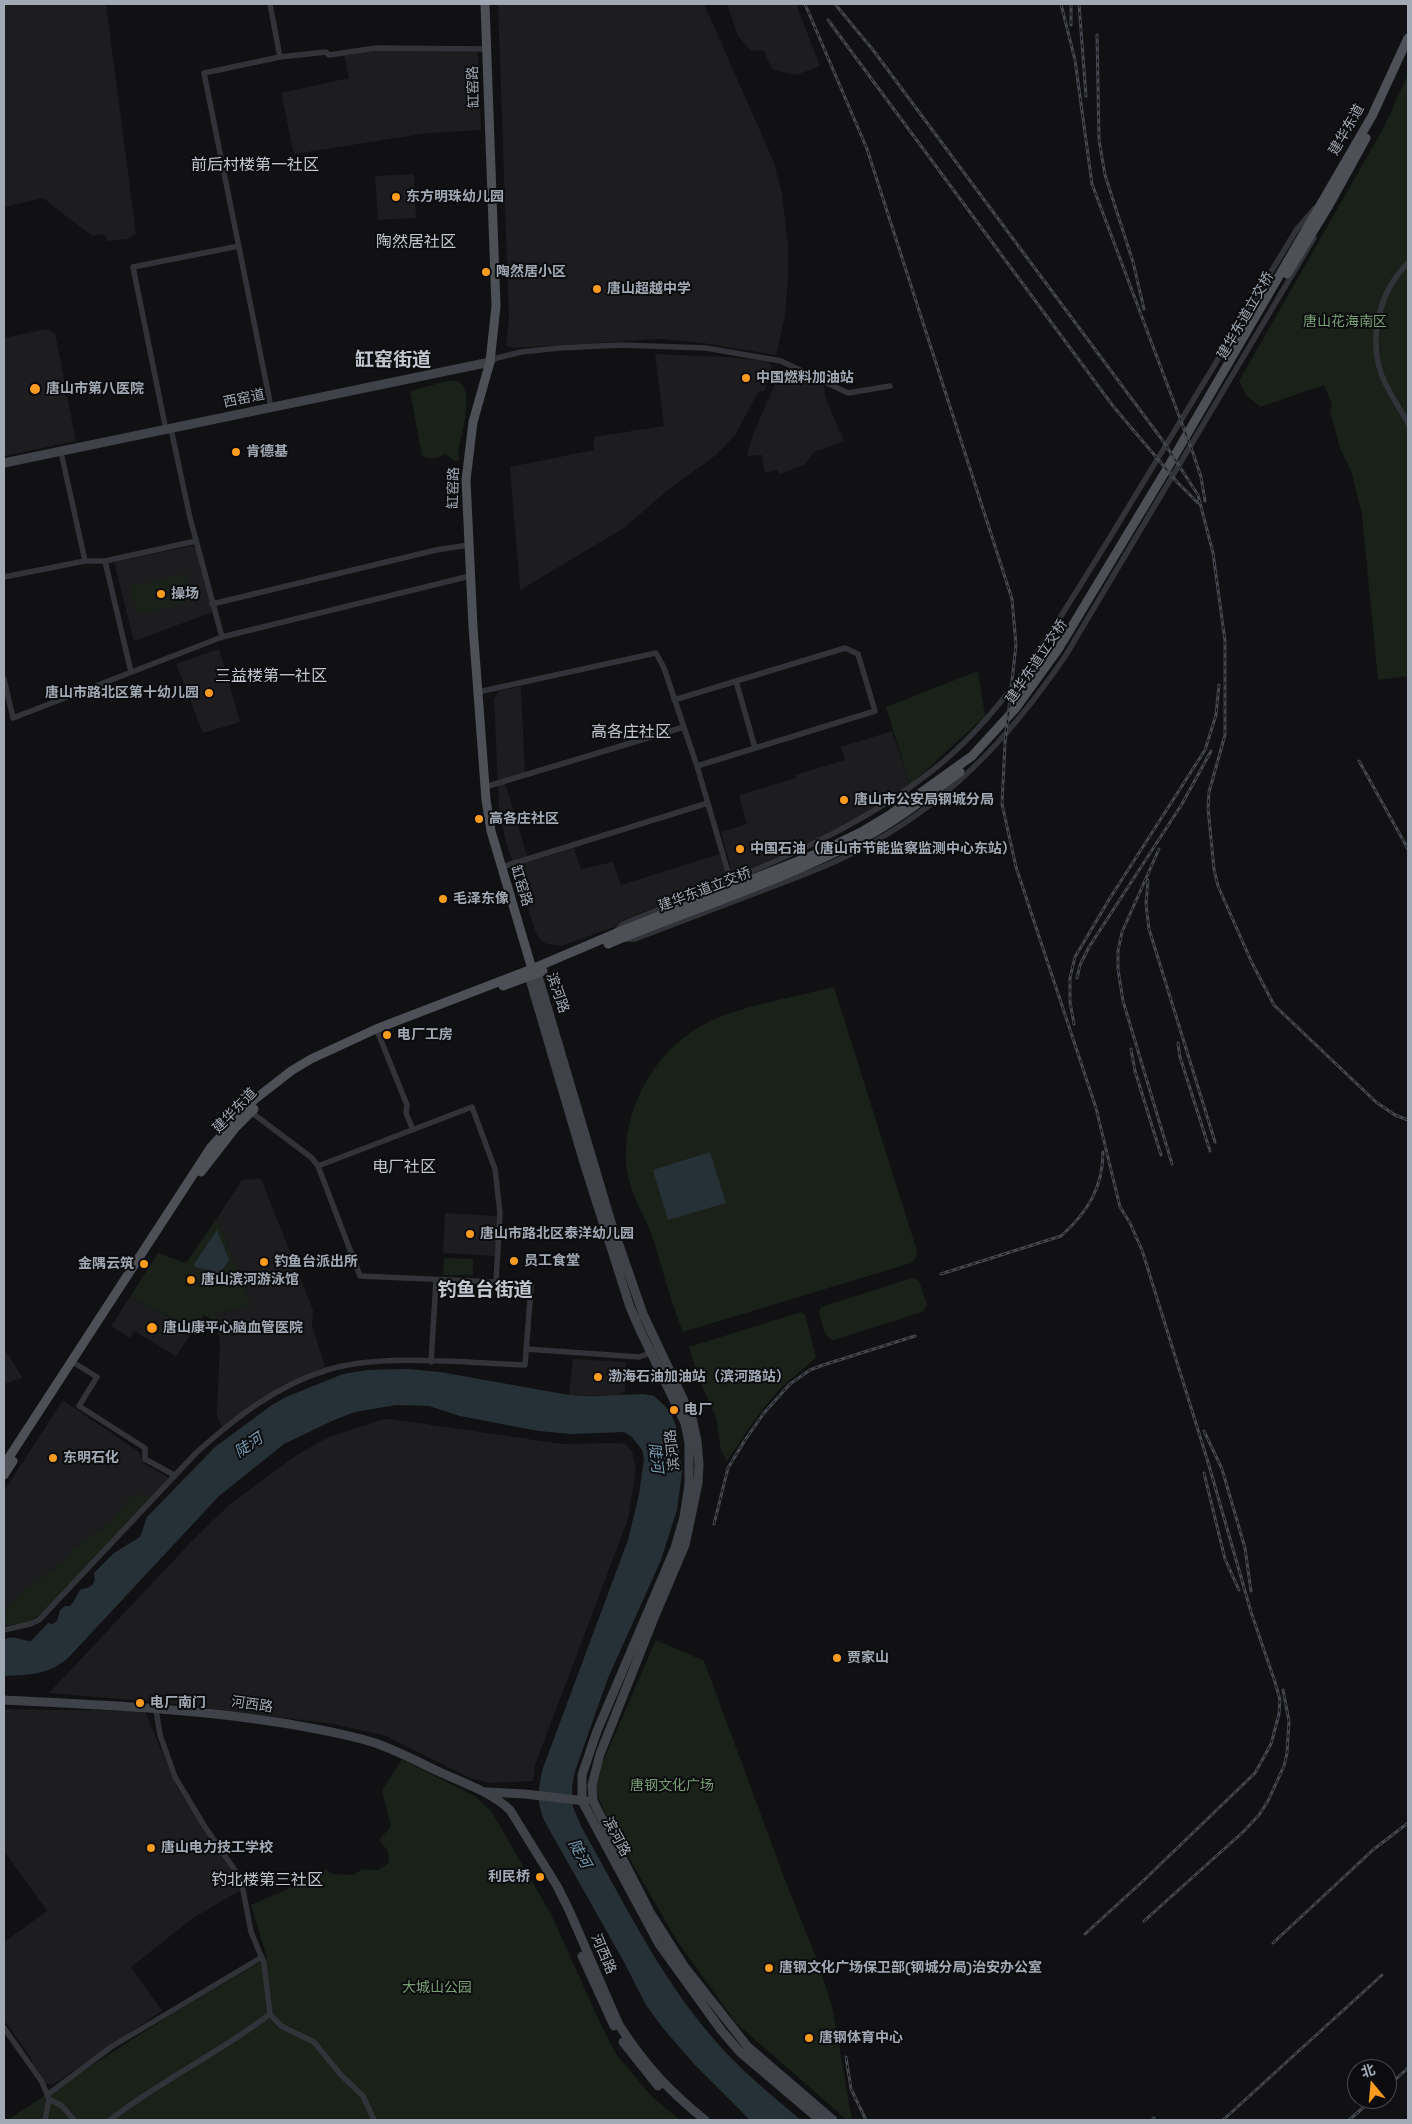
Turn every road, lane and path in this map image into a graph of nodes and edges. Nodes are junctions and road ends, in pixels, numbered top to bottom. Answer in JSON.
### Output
{"nodes":[{"id":1,"x":270,"y":4,"type":"edge"},
{"id":2,"x":485,"y":4,"type":"edge"},
{"id":3,"x":1408,"y":38,"type":"edge"},
{"id":4,"x":486,"y":49,"type":"junction"},
{"id":5,"x":1408,"y":53,"type":"edge"},
{"id":6,"x":280,"y":57,"type":"junction"},
{"id":7,"x":1326,"y":202,"type":"junction"},
{"id":8,"x":1306,"y":233,"type":"joint"},
{"id":9,"x":239,"y":246,"type":"junction"},
{"id":10,"x":1408,"y":263,"type":"edge"},
{"id":11,"x":490,"y":362,"type":"junction"},
{"id":12,"x":890,"y":386,"type":"dead end"},
{"id":13,"x":271,"y":407,"type":"junction"},
{"id":14,"x":1408,"y":423,"type":"edge"},
{"id":15,"x":169,"y":429,"type":"junction"},
{"id":16,"x":61,"y":452,"type":"junction"},
{"id":17,"x":4,"y":464,"type":"edge"},
{"id":18,"x":196,"y":541,"type":"junction"},
{"id":19,"x":469,"y":545,"type":"junction"},
{"id":20,"x":84,"y":561,"type":"junction"},
{"id":21,"x":105,"y":561,"type":"junction"},
{"id":22,"x":470,"y":576,"type":"junction"},
{"id":23,"x":4,"y":577,"type":"edge"},
{"id":24,"x":212,"y":604,"type":"junction"},
{"id":25,"x":222,"y":637,"type":"junction"},
{"id":26,"x":131,"y":672,"type":"junction"},
{"id":27,"x":4,"y":679,"type":"edge"},
{"id":28,"x":736,"y":681,"type":"junction"},
{"id":29,"x":478,"y":692,"type":"junction"},
{"id":30,"x":674,"y":700,"type":"junction"},
{"id":31,"x":684,"y":727,"type":"junction"},
{"id":32,"x":755,"y":748,"type":"junction"},
{"id":33,"x":697,"y":766,"type":"junction"},
{"id":34,"x":485,"y":787,"type":"junction"},
{"id":35,"x":708,"y":803,"type":"junction"},
{"id":36,"x":502,"y":867,"type":"junction"},
{"id":37,"x":730,"y":879,"type":"junction"},
{"id":38,"x":627,"y":932,"type":"joint"},
{"id":39,"x":615,"y":938,"type":"junction"},
{"id":40,"x":533,"y":973,"type":"junction"},
{"id":41,"x":378,"y":1033,"type":"junction"},
{"id":42,"x":251,"y":1112,"type":"junction"},
{"id":43,"x":413,"y":1130,"type":"junction"},
{"id":44,"x":318,"y":1166,"type":"junction"},
{"id":45,"x":436,"y":1281,"type":"junction"},
{"id":46,"x":496,"y":1282,"type":"junction"},
{"id":47,"x":526,"y":1349,"type":"junction"},
{"id":48,"x":655,"y":1351,"type":"junction"},
{"id":49,"x":431,"y":1362,"type":"junction"},
{"id":50,"x":76,"y":1364,"type":"junction"},
{"id":51,"x":4,"y":1466,"type":"edge"},
{"id":52,"x":4,"y":1475,"type":"edge"},
{"id":53,"x":174,"y":1475,"type":"junction"},
{"id":54,"x":4,"y":1630,"type":"edge"},
{"id":55,"x":4,"y":1700,"type":"edge"},
{"id":56,"x":156,"y":1709,"type":"junction"},
{"id":57,"x":484,"y":1792,"type":"junction"},
{"id":58,"x":579,"y":1801,"type":"junction"},
{"id":59,"x":593,"y":1801,"type":"junction"},
{"id":60,"x":262,"y":1957,"type":"junction"},
{"id":61,"x":270,"y":2014,"type":"junction"},
{"id":62,"x":4,"y":2028,"type":"edge"},
{"id":63,"x":48,"y":2097,"type":"junction"},
{"id":64,"x":45,"y":2120,"type":"edge"},
{"id":65,"x":74,"y":2120,"type":"edge"},
{"id":66,"x":110,"y":2120,"type":"edge"},
{"id":67,"x":374,"y":2120,"type":"edge"},
{"id":68,"x":697,"y":2120,"type":"edge"},
{"id":69,"x":705,"y":2120,"type":"edge"},
{"id":70,"x":820,"y":2120,"type":"edge"},
{"id":71,"x":834,"y":2120,"type":"edge"}],
"edges":[{"from":1,"to":6,"type":"street"},
{"from":2,"to":4,"type":"main road","name":"缸窑路"},
{"from":3,"to":7,"type":"main road","name":"建华东道"},
{"from":4,"to":6,"type":"street"},
{"from":4,"to":11,"type":"main road","name":"缸窑路"},
{"from":5,"to":7,"type":"main road","name":"建华东道"},
{"from":6,"to":9,"type":"street"},
{"from":7,"to":8,"type":"main road","name":"建华东道"},
{"from":7,"to":37,"type":"street"},
{"from":7,"to":39,"type":"street"},
{"from":8,"to":38,"type":"main road","name":"建华东道立交桥"},
{"from":9,"to":13,"type":"street"},
{"from":9,"to":15,"type":"street"},
{"from":10,"to":14,"type":"street"},
{"from":11,"to":12,"type":"street"},
{"from":11,"to":13,"type":"main road","name":"西窑道"},
{"from":11,"to":19,"type":"main road","name":"缸窑路"},
{"from":13,"to":15,"type":"main road","name":"西窑道"},
{"from":15,"to":16,"type":"main road","name":"西窑道"},
{"from":15,"to":18,"type":"street"},
{"from":16,"to":17,"type":"main road","name":"西窑道"},
{"from":16,"to":20,"type":"street"},
{"from":18,"to":21,"type":"street"},
{"from":18,"to":24,"type":"street"},
{"from":19,"to":22,"type":"main road","name":"缸窑路"},
{"from":19,"to":24,"type":"street"},
{"from":20,"to":21,"type":"street"},
{"from":20,"to":23,"type":"street"},
{"from":21,"to":26,"type":"street"},
{"from":22,"to":25,"type":"street"},
{"from":22,"to":29,"type":"main road","name":"缸窑路"},
{"from":24,"to":25,"type":"street"},
{"from":25,"to":26,"type":"street"},
{"from":26,"to":27,"type":"street"},
{"from":28,"to":30,"type":"street"},
{"from":28,"to":32,"type":"street"},
{"from":28,"to":32,"type":"street"},
{"from":29,"to":30,"type":"street"},
{"from":29,"to":34,"type":"main road","name":"缸窑路"},
{"from":30,"to":31,"type":"street"},
{"from":31,"to":33,"type":"street"},
{"from":31,"to":34,"type":"street"},
{"from":32,"to":33,"type":"street"},
{"from":33,"to":35,"type":"street"},
{"from":34,"to":36,"type":"main road","name":"缸窑路"},
{"from":35,"to":36,"type":"street"},
{"from":35,"to":37,"type":"street"},
{"from":36,"to":40,"type":"main road","name":"缸窑路"},
{"from":37,"to":39,"type":"street"},
{"from":38,"to":39,"type":"main road","name":"建华东道"},
{"from":39,"to":40,"type":"main road","name":"建华东道"},
{"from":40,"to":41,"type":"main road","name":"建华东道"},
{"from":40,"to":48,"type":"main road","name":"滨河路"},
{"from":40,"to":51,"type":"main road","name":"建华东道"},
{"from":41,"to":42,"type":"main road","name":"建华东道"},
{"from":41,"to":43,"type":"street"},
{"from":42,"to":44,"type":"street"},
{"from":42,"to":50,"type":"main road","name":"建华东道"},
{"from":43,"to":44,"type":"street"},
{"from":43,"to":46,"type":"street"},
{"from":44,"to":45,"type":"street"},
{"from":45,"to":46,"type":"street"},
{"from":45,"to":49,"type":"street"},
{"from":46,"to":47,"type":"street"},
{"from":47,"to":48,"type":"street"},
{"from":47,"to":49,"type":"street"},
{"from":48,"to":58,"type":"main road","name":"滨河路"},
{"from":48,"to":59,"type":"main road","name":"滨河路"},
{"from":49,"to":53,"type":"street"},
{"from":50,"to":52,"type":"main road","name":"建华东道"},
{"from":50,"to":53,"type":"street"},
{"from":53,"to":54,"type":"street"},
{"from":55,"to":56,"type":"main road","name":"河西路"},
{"from":56,"to":57,"type":"main road","name":"河西路"},
{"from":56,"to":60,"type":"street"},
{"from":57,"to":58,"type":"main road"},
{"from":57,"to":68,"type":"main road","name":"河西路"},
{"from":57,"to":69,"type":"main road","name":"河西路"},
{"from":58,"to":59,"type":"main road"},
{"from":58,"to":70,"type":"main road","name":"滨河路"},
{"from":59,"to":71,"type":"main road","name":"滨河路"},
{"from":60,"to":61,"type":"street"},
{"from":60,"to":63,"type":"street"},
{"from":61,"to":66,"type":"street"},
{"from":61,"to":67,"type":"street"},
{"from":62,"to":63,"type":"street"},
{"from":63,"to":64,"type":"street"},
{"from":63,"to":65,"type":"street"}]}
